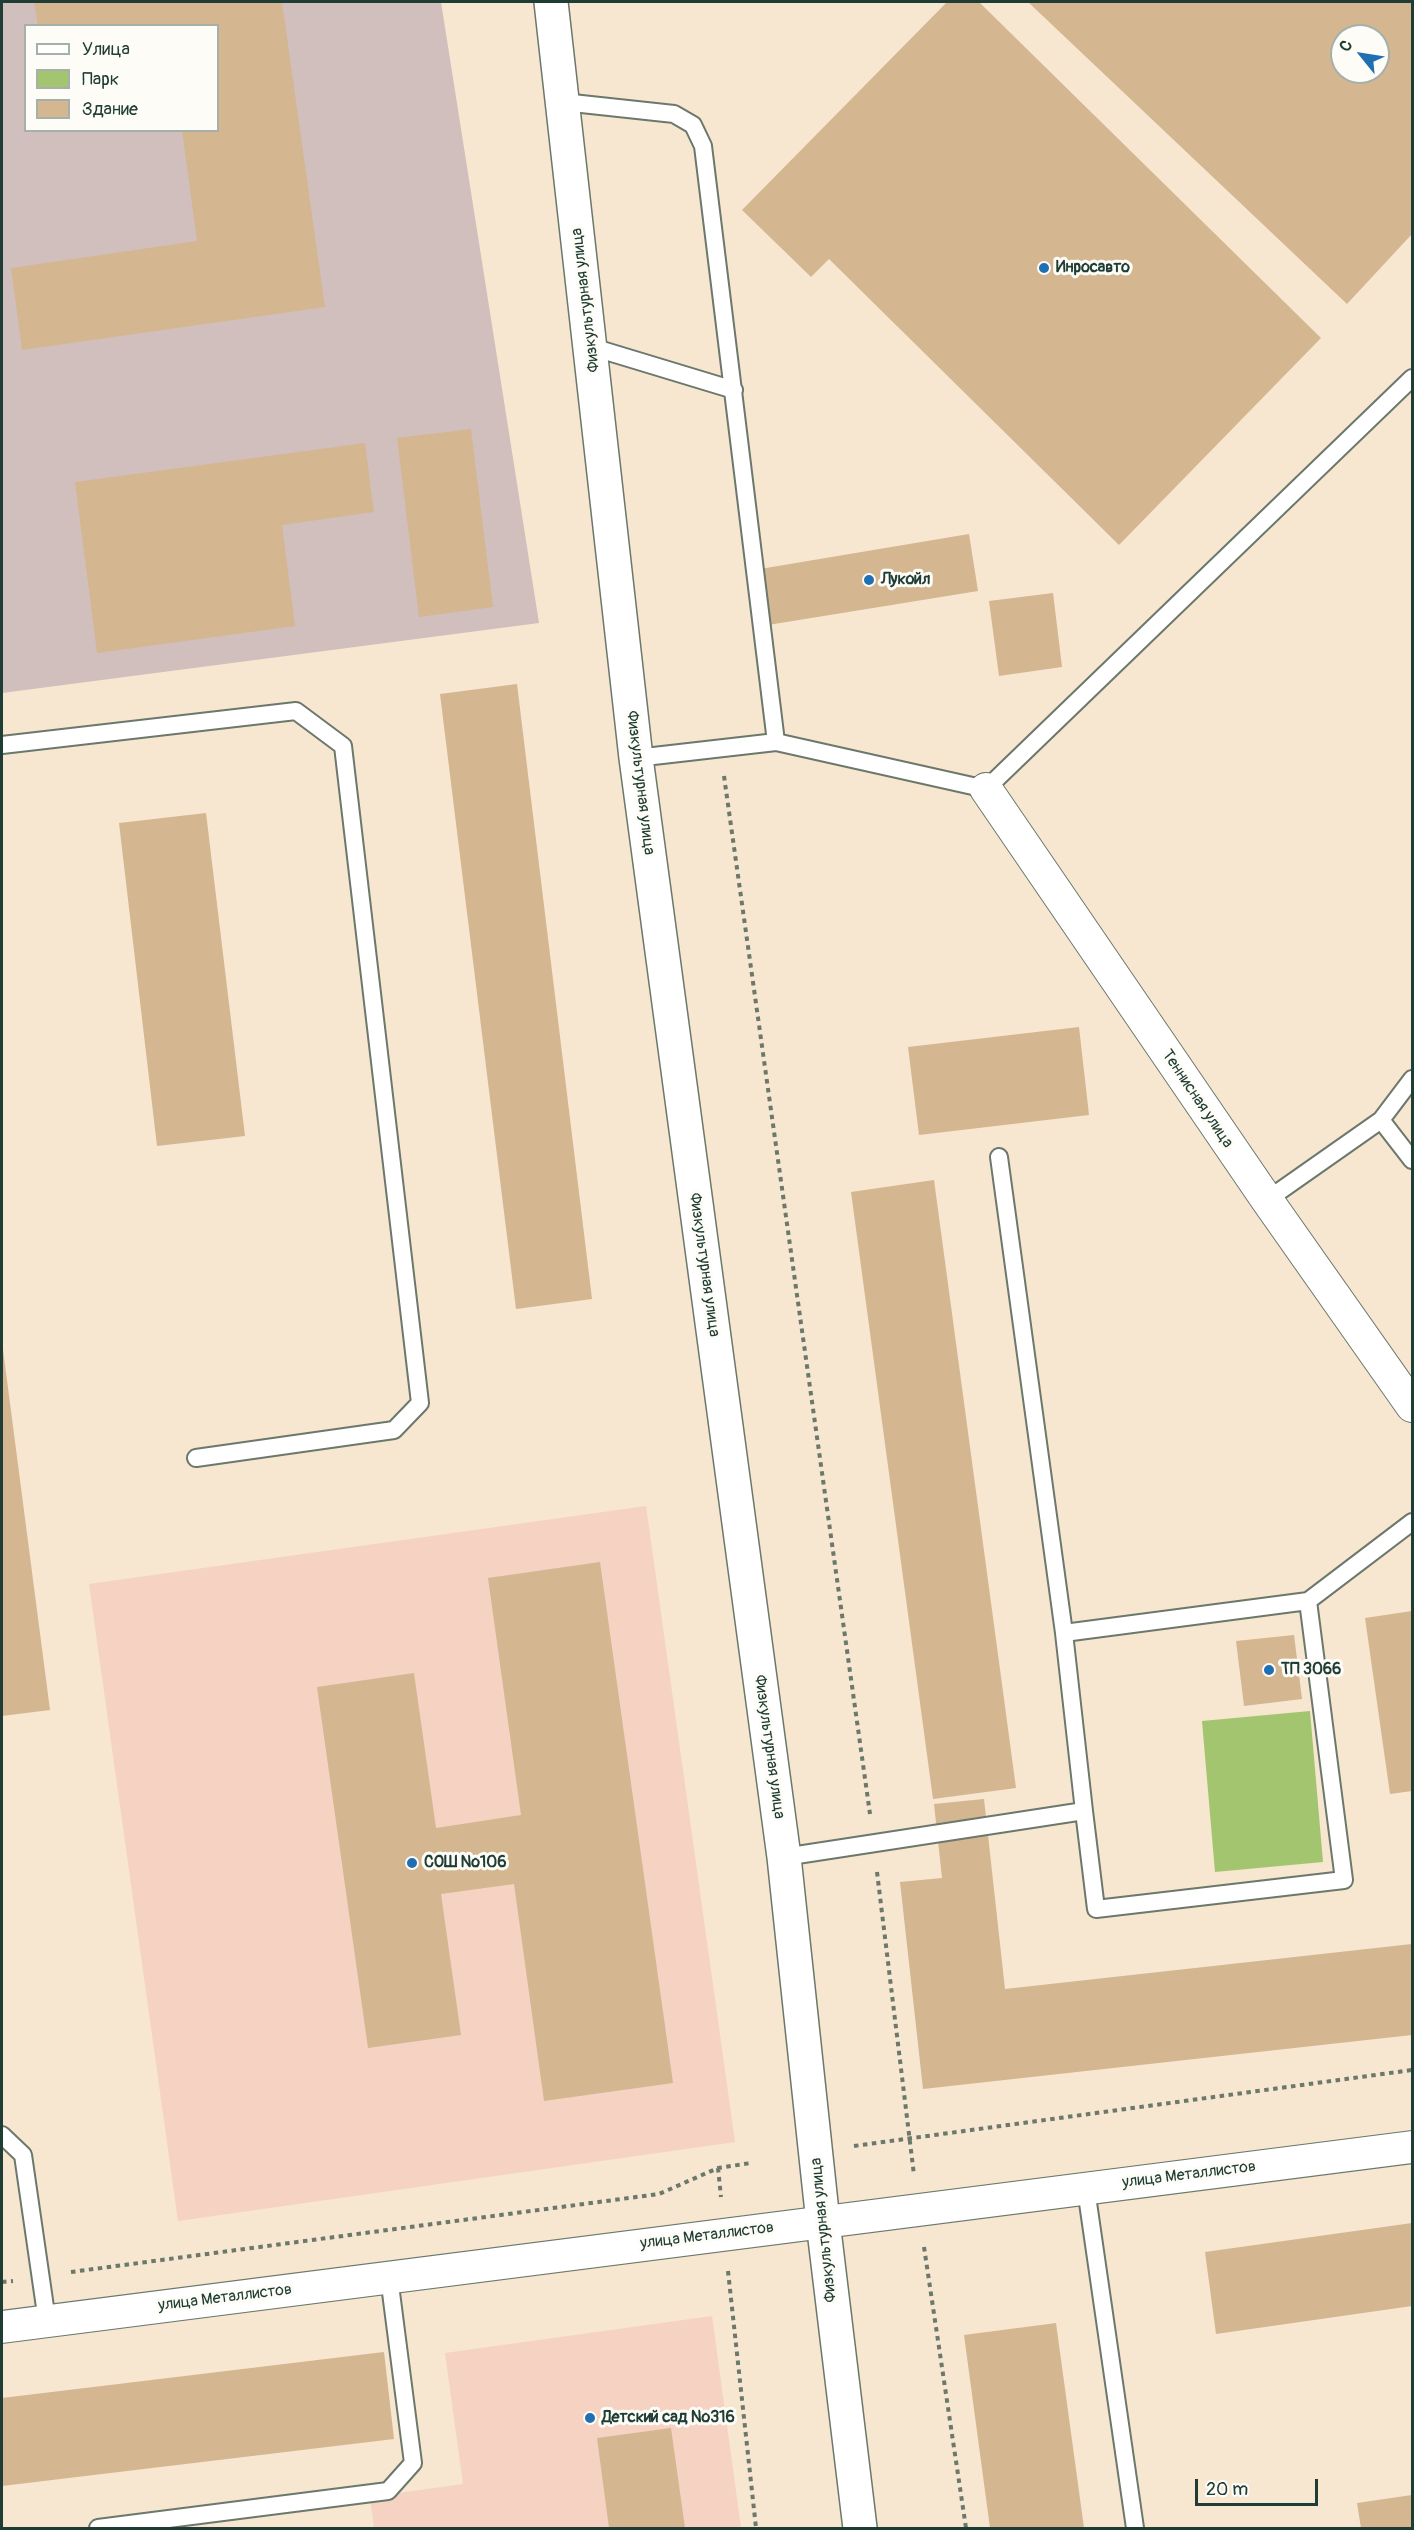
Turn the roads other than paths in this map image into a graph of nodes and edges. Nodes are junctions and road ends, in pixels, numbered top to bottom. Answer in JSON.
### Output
{"nodes":[{"id":1,"x":551,"y":2,"type":"edge"},
{"id":2,"x":563,"y":102,"type":"junction"},
{"id":3,"x":592,"y":347,"type":"junction"},
{"id":4,"x":1413,"y":378,"type":"edge"},
{"id":5,"x":734,"y":390,"type":"junction"},
{"id":6,"x":776,"y":742,"type":"junction"},
{"id":7,"x":2,"y":745,"type":"edge"},
{"id":8,"x":636,"y":758,"type":"junction"},
{"id":9,"x":986,"y":789,"type":"junction"},
{"id":10,"x":1413,"y":1079,"type":"edge"},
{"id":11,"x":1381,"y":1120,"type":"junction"},
{"id":12,"x":999,"y":1157,"type":"dead end"},
{"id":13,"x":1413,"y":1160,"type":"edge"},
{"id":14,"x":1267,"y":1200,"type":"junction"},
{"id":15,"x":1413,"y":1406,"type":"edge"},
{"id":16,"x":196,"y":1458,"type":"dead end"},
{"id":17,"x":1413,"y":1522,"type":"edge"},
{"id":18,"x":1308,"y":1602,"type":"junction"},
{"id":19,"x":1064,"y":1633,"type":"junction"},
{"id":20,"x":1084,"y":1811,"type":"junction"},
{"id":21,"x":784,"y":1857,"type":"junction"},
{"id":22,"x":2,"y":2135,"type":"edge"},
{"id":23,"x":1413,"y":2147,"type":"edge"},
{"id":24,"x":1086,"y":2188,"type":"junction"},
{"id":25,"x":823,"y":2222,"type":"junction"},
{"id":26,"x":389,"y":2277,"type":"junction"},
{"id":27,"x":47,"y":2321,"type":"junction"},
{"id":28,"x":2,"y":2327,"type":"edge"},
{"id":29,"x":121,"y":2527,"type":"edge"},
{"id":30,"x":98,"y":2529,"type":"edge"},
{"id":31,"x":860,"y":2529,"type":"edge"},
{"id":32,"x":1135,"y":2529,"type":"edge"}],
"edges":[{"from":1,"to":2,"type":"main road","name":"Физкультурная улица"},
{"from":2,"to":3,"type":"main road","name":"Физкультурная улица"},
{"from":2,"to":5,"type":"lane"},
{"from":3,"to":5,"type":"lane"},
{"from":3,"to":8,"type":"main road","name":"Физкультурная улица"},
{"from":4,"to":9,"type":"lane"},
{"from":5,"to":6,"type":"lane"},
{"from":6,"to":8,"type":"lane"},
{"from":6,"to":9,"type":"lane"},
{"from":7,"to":16,"type":"lane"},
{"from":8,"to":21,"type":"main road","name":"Физкультурная улица"},
{"from":9,"to":14,"type":"street","name":"Теннисная улица"},
{"from":10,"to":11,"type":"lane"},
{"from":11,"to":13,"type":"lane"},
{"from":11,"to":14,"type":"lane"},
{"from":12,"to":19,"type":"lane"},
{"from":14,"to":15,"type":"street","name":"Теннисная улица"},
{"from":17,"to":18,"type":"lane"},
{"from":18,"to":19,"type":"lane"},
{"from":18,"to":20,"type":"lane"},
{"from":19,"to":20,"type":"lane"},
{"from":20,"to":21,"type":"lane"},
{"from":21,"to":25,"type":"main road","name":"Физкультурная улица"},
{"from":22,"to":27,"type":"lane"},
{"from":23,"to":24,"type":"street","name":"улица Металлистов"},
{"from":24,"to":25,"type":"street","name":"улица Металлистов"},
{"from":24,"to":32,"type":"lane"},
{"from":25,"to":26,"type":"street","name":"улица Металлистов"},
{"from":25,"to":31,"type":"main road","name":"Физкультурная улица"},
{"from":26,"to":27,"type":"street","name":"улица Металлистов"},
{"from":26,"to":29,"type":"lane"},
{"from":27,"to":28,"type":"street","name":"улица Металлистов"},
{"from":29,"to":30,"type":"lane"}]}
